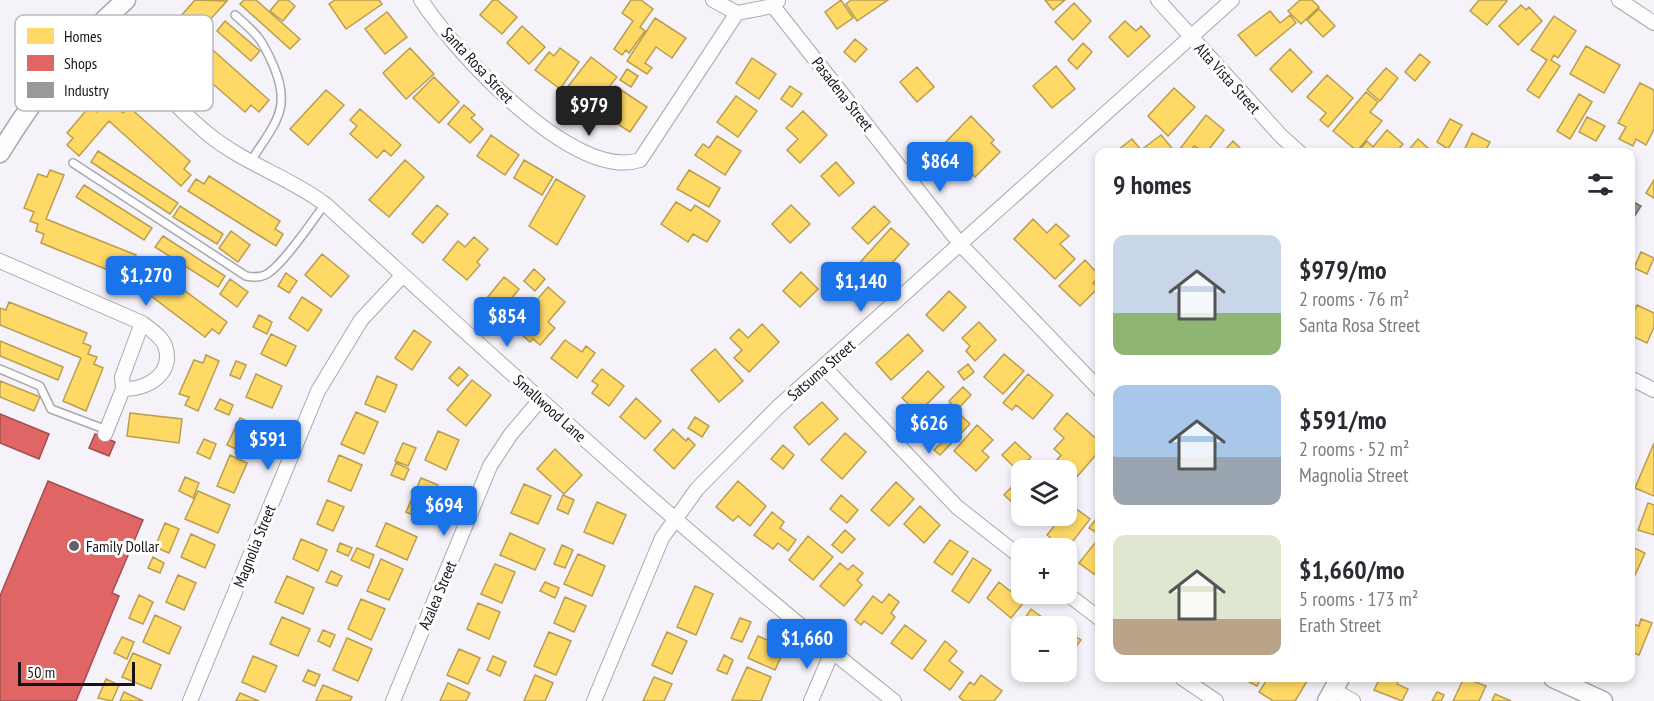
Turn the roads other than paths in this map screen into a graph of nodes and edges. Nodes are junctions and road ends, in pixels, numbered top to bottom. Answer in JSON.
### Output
{"nodes":[{"id":1,"x":126,"y":0,"type":"edge"},
{"id":2,"x":421,"y":0,"type":"edge"},
{"id":3,"x":713,"y":0,"type":"edge"},
{"id":4,"x":1158,"y":0,"type":"edge"},
{"id":5,"x":1232,"y":0,"type":"edge"},
{"id":6,"x":1619,"y":0,"type":"edge"},
{"id":7,"x":776,"y":3,"type":"edge"},
{"id":8,"x":737,"y":13,"type":"junction"},
{"id":9,"x":109,"y":15,"type":"edge"},
{"id":10,"x":235,"y":15,"type":"dead end"},
{"id":11,"x":1654,"y":23,"type":"edge"},
{"id":12,"x":1191,"y":37,"type":"junction"},
{"id":13,"x":27,"y":111,"type":"edge"},
{"id":14,"x":184,"y":111,"type":"edge"},
{"id":15,"x":1294,"y":148,"type":"edge"},
{"id":16,"x":0,"y":153,"type":"edge"},
{"id":17,"x":251,"y":160,"type":"junction"},
{"id":18,"x":73,"y":163,"type":"dead end"},
{"id":19,"x":325,"y":204,"type":"junction"},
{"id":20,"x":961,"y":245,"type":"junction"},
{"id":21,"x":0,"y":261,"type":"edge"},
{"id":22,"x":403,"y":275,"type":"junction"},
{"id":23,"x":142,"y":323,"type":"junction"},
{"id":24,"x":824,"y":367,"type":"junction"},
{"id":25,"x":0,"y":369,"type":"edge"},
{"id":26,"x":1635,"y":380,"type":"edge"},
{"id":27,"x":1095,"y":385,"type":"edge"},
{"id":28,"x":123,"y":389,"type":"junction"},
{"id":29,"x":1654,"y":390,"type":"edge"},
{"id":30,"x":540,"y":400,"type":"junction"},
{"id":31,"x":106,"y":432,"type":"joint"},
{"id":32,"x":675,"y":518,"type":"junction"},
{"id":33,"x":1011,"y":549,"type":"edge"},
{"id":34,"x":1077,"y":601,"type":"edge"},
{"id":35,"x":1095,"y":615,"type":"edge"},
{"id":36,"x":832,"y":652,"type":"junction"},
{"id":37,"x":1188,"y":682,"type":"edge"},
{"id":38,"x":1562,"y":682,"type":"edge"},
{"id":39,"x":1333,"y":690,"type":"edge"},
{"id":40,"x":190,"y":701,"type":"edge"},
{"id":41,"x":393,"y":701,"type":"edge"},
{"id":42,"x":594,"y":701,"type":"edge"},
{"id":43,"x":811,"y":701,"type":"edge"},
{"id":44,"x":894,"y":701,"type":"edge"},
{"id":45,"x":1216,"y":701,"type":"edge"},
{"id":46,"x":1353,"y":701,"type":"edge"},
{"id":47,"x":1603,"y":701,"type":"edge"}],
"edges":[{"from":1,"to":9,"type":"main road"},
{"from":2,"to":8,"type":"street","name":"Santa Rosa Street"},
{"from":3,"to":8,"type":"street"},
{"from":4,"to":12,"type":"street","name":"Alta Vista Street"},
{"from":5,"to":12,"type":"street","name":"Satsuma Street"},
{"from":6,"to":11,"type":"street"},
{"from":7,"to":8,"type":"street","name":"Pasadena Street"},
{"from":7,"to":20,"type":"street","name":"Pasadena Street"},
{"from":10,"to":17,"type":"lane"},
{"from":12,"to":15,"type":"street","name":"Alta Vista Street"},
{"from":12,"to":20,"type":"street","name":"Satsuma Street"},
{"from":13,"to":16,"type":"main road"},
{"from":14,"to":17,"type":"street","name":"Smallwood Lane"},
{"from":17,"to":19,"type":"street","name":"Smallwood Lane"},
{"from":18,"to":19,"type":"lane"},
{"from":19,"to":22,"type":"street","name":"Smallwood Lane"},
{"from":20,"to":24,"type":"street","name":"Satsuma Street"},
{"from":20,"to":27,"type":"street","name":"Pasadena Street"},
{"from":21,"to":23,"type":"street"},
{"from":22,"to":30,"type":"street","name":"Smallwood Lane"},
{"from":22,"to":40,"type":"street","name":"Magnolia Street"},
{"from":23,"to":28,"type":"street"},
{"from":23,"to":28,"type":"street"},
{"from":24,"to":32,"type":"street","name":"Satsuma Street"},
{"from":24,"to":33,"type":"street"},
{"from":25,"to":31,"type":"lane"},
{"from":26,"to":29,"type":"street"},
{"from":28,"to":31,"type":"street"},
{"from":30,"to":32,"type":"street","name":"Smallwood Lane"},
{"from":30,"to":41,"type":"street","name":"Azalea Street"},
{"from":32,"to":36,"type":"street","name":"Smallwood Lane"},
{"from":32,"to":42,"type":"street","name":"Satsuma Street"},
{"from":34,"to":35,"type":"street"},
{"from":36,"to":43,"type":"street"},
{"from":36,"to":44,"type":"street","name":"Smallwood Lane"},
{"from":37,"to":45,"type":"street"},
{"from":38,"to":47,"type":"main road"},
{"from":39,"to":46,"type":"street"}]}
